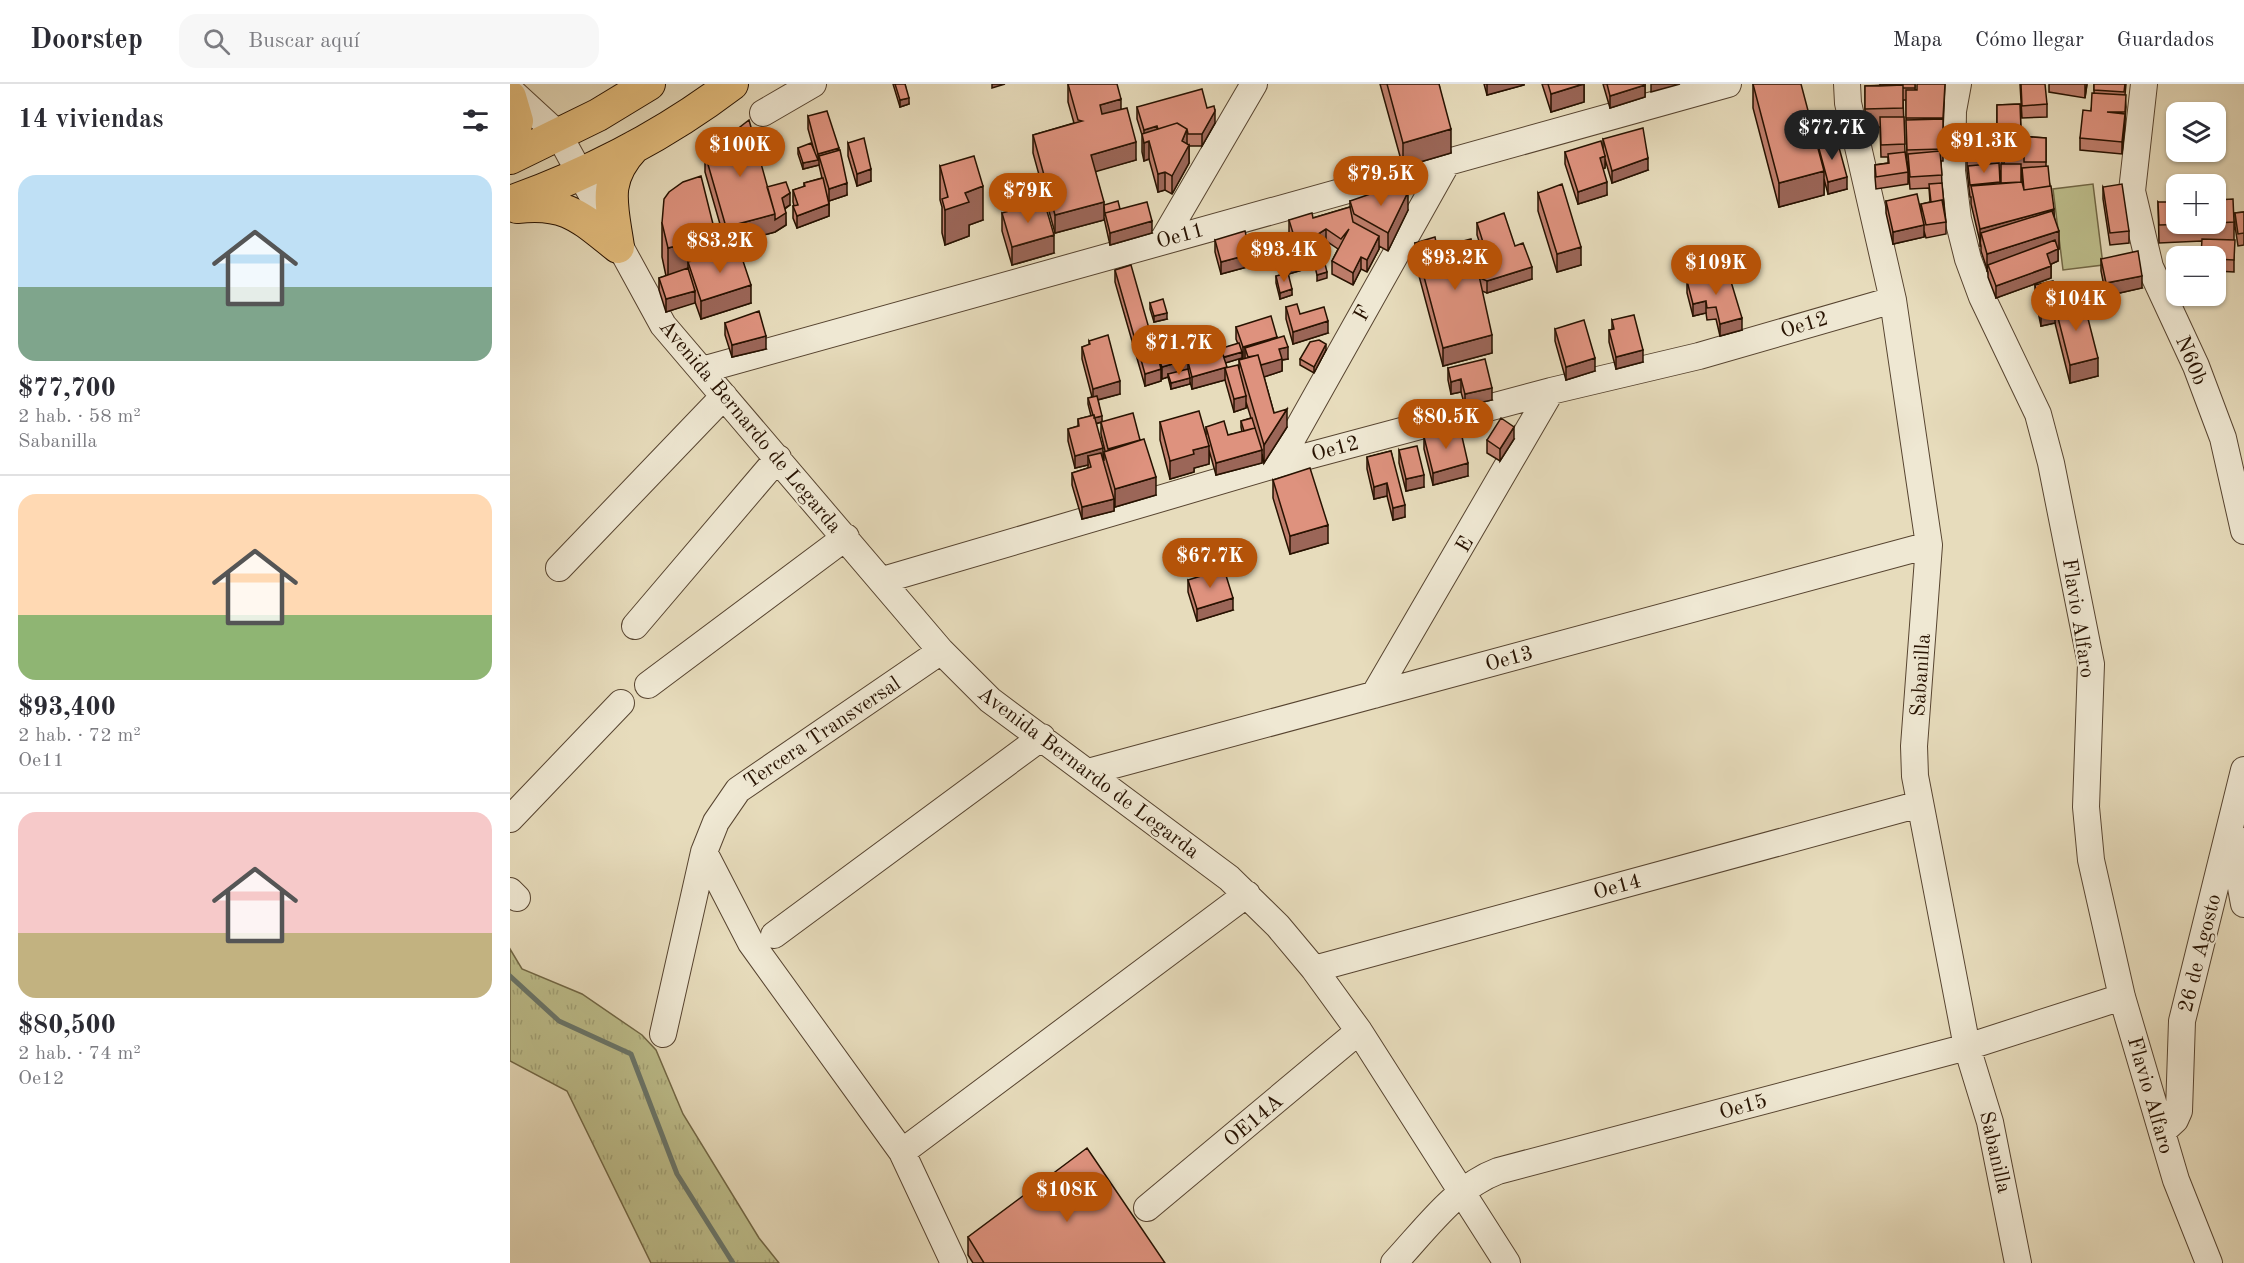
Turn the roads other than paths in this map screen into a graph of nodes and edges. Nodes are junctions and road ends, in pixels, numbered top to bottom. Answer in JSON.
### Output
{"nodes":[{"id":1,"x":649,"y":84,"type":"edge"},
{"id":2,"x":732,"y":84,"type":"edge"},
{"id":3,"x":813,"y":84,"type":"edge"},
{"id":4,"x":1254,"y":84,"type":"edge"},
{"id":5,"x":1728,"y":84,"type":"edge"},
{"id":6,"x":1848,"y":84,"type":"edge"},
{"id":7,"x":1958,"y":84,"type":"edge"},
{"id":8,"x":2144,"y":84,"type":"edge"},
{"id":9,"x":510,"y":90,"type":"edge"},
{"id":10,"x":510,"y":97,"type":"edge"},
{"id":11,"x":763,"y":113,"type":"dead end"},
{"id":12,"x":559,"y":135,"type":"junction"},
{"id":13,"x":638,"y":144,"type":"junction"},
{"id":14,"x":510,"y":145,"type":"edge"},
{"id":15,"x":510,"y":158,"type":"edge"},
{"id":16,"x":1447,"y":163,"type":"junction"},
{"id":17,"x":579,"y":175,"type":"junction"},
{"id":18,"x":510,"y":202,"type":"edge"},
{"id":19,"x":510,"y":208,"type":"edge"},
{"id":20,"x":1163,"y":240,"type":"junction"},
{"id":21,"x":618,"y":247,"type":"junction"},
{"id":22,"x":1893,"y":300,"type":"junction"},
{"id":23,"x":702,"y":370,"type":"junction"},
{"id":24,"x":1551,"y":391,"type":"junction"},
{"id":25,"x":724,"y":396,"type":"junction"},
{"id":26,"x":778,"y":458,"type":"junction"},
{"id":27,"x":1278,"y":464,"type":"junction"},
{"id":28,"x":2244,"y":531,"type":"edge"},
{"id":29,"x":846,"y":537,"type":"junction"},
{"id":30,"x":1929,"y":545,"type":"junction"},
{"id":31,"x":559,"y":568,"type":"dead end"},
{"id":32,"x":883,"y":580,"type":"junction"},
{"id":33,"x":635,"y":626,"type":"dead end"},
{"id":34,"x":941,"y":651,"type":"junction"},
{"id":35,"x":648,"y":685,"type":"dead end"},
{"id":36,"x":1374,"y":695,"type":"junction"},
{"id":37,"x":621,"y":703,"type":"dead end"},
{"id":38,"x":1042,"y":737,"type":"junction"},
{"id":39,"x":2244,"y":770,"type":"edge"},
{"id":40,"x":1088,"y":772,"type":"junction"},
{"id":41,"x":1920,"y":804,"type":"junction"},
{"id":42,"x":510,"y":819,"type":"edge"},
{"id":43,"x":2244,"y":841,"type":"edge"},
{"id":44,"x":704,"y":852,"type":"junction"},
{"id":45,"x":1247,"y":894,"type":"junction"},
{"id":46,"x":2244,"y":904,"type":"edge"},
{"id":47,"x":774,"y":935,"type":"dead end"},
{"id":48,"x":1314,"y":969,"type":"junction"},
{"id":49,"x":2122,"y":997,"type":"junction"},
{"id":50,"x":1359,"y":1032,"type":"junction"},
{"id":51,"x":663,"y":1034,"type":"dead end"},
{"id":52,"x":1967,"y":1047,"type":"junction"},
{"id":53,"x":2162,"y":1132,"type":"junction"},
{"id":54,"x":902,"y":1152,"type":"junction"},
{"id":55,"x":1462,"y":1191,"type":"junction"},
{"id":56,"x":1147,"y":1208,"type":"dead end"},
{"id":57,"x":954,"y":1263,"type":"edge"},
{"id":58,"x":1394,"y":1263,"type":"edge"},
{"id":59,"x":1507,"y":1263,"type":"edge"},
{"id":60,"x":2018,"y":1263,"type":"edge"},
{"id":61,"x":2209,"y":1263,"type":"edge"}],
"edges":[{"from":1,"to":12,"type":"main road"},
{"from":2,"to":13,"type":"main road"},
{"from":3,"to":11,"type":"street"},
{"from":4,"to":20,"type":"street"},
{"from":5,"to":16,"type":"street","name":"Oe11"},
{"from":6,"to":22,"type":"street","name":"Sabanilla"},
{"from":7,"to":49,"type":"street","name":"Flavio Alfaro"},
{"from":8,"to":28,"type":"street","name":"N60b"},
{"from":9,"to":12,"type":"street","name":"Avenida Bernardo de Legarda"},
{"from":10,"to":14,"type":"main road"},
{"from":12,"to":15,"type":"main road"},
{"from":12,"to":17,"type":"street","name":"Avenida Bernardo de Legarda"},
{"from":13,"to":17,"type":"main road"},
{"from":13,"to":21,"type":"main road"},
{"from":16,"to":20,"type":"street","name":"Oe11"},
{"from":16,"to":27,"type":"street","name":"F"},
{"from":17,"to":18,"type":"main road"},
{"from":17,"to":21,"type":"street","name":"Avenida Bernardo de Legarda"},
{"from":19,"to":21,"type":"main road"},
{"from":20,"to":23,"type":"street","name":"Oe11"},
{"from":21,"to":23,"type":"street","name":"Avenida Bernardo de Legarda"},
{"from":22,"to":24,"type":"street","name":"Oe12"},
{"from":22,"to":30,"type":"street","name":"Sabanilla"},
{"from":23,"to":25,"type":"street","name":"Avenida Bernardo de Legarda"},
{"from":24,"to":27,"type":"street","name":"Oe12"},
{"from":24,"to":36,"type":"street","name":"E"},
{"from":25,"to":26,"type":"street","name":"Avenida Bernardo de Legarda"},
{"from":25,"to":31,"type":"street"},
{"from":26,"to":29,"type":"street","name":"Avenida Bernardo de Legarda"},
{"from":26,"to":33,"type":"street"},
{"from":27,"to":32,"type":"street","name":"Oe12"},
{"from":29,"to":32,"type":"street","name":"Avenida Bernardo de Legarda"},
{"from":29,"to":35,"type":"street"},
{"from":30,"to":36,"type":"street","name":"Oe13"},
{"from":30,"to":41,"type":"street","name":"Sabanilla"},
{"from":32,"to":34,"type":"street","name":"Avenida Bernardo de Legarda"},
{"from":34,"to":38,"type":"street","name":"Avenida Bernardo de Legarda"},
{"from":34,"to":44,"type":"street","name":"Tercera Transversal"},
{"from":36,"to":40,"type":"street","name":"Oe13"},
{"from":37,"to":42,"type":"street"},
{"from":38,"to":40,"type":"street","name":"Avenida Bernardo de Legarda"},
{"from":38,"to":47,"type":"street"},
{"from":39,"to":53,"type":"street","name":"26 de Agosto"},
{"from":40,"to":45,"type":"street","name":"Avenida Bernardo de Legarda"},
{"from":41,"to":48,"type":"street","name":"Oe14"},
{"from":41,"to":52,"type":"street","name":"Sabanilla"},
{"from":43,"to":46,"type":"street"},
{"from":44,"to":51,"type":"street","name":"Tercera Transversal"},
{"from":44,"to":54,"type":"street"},
{"from":45,"to":48,"type":"street","name":"Avenida Bernardo de Legarda"},
{"from":45,"to":54,"type":"street"},
{"from":48,"to":50,"type":"street","name":"Avenida Bernardo de Legarda"},
{"from":49,"to":52,"type":"street","name":"Oe15"},
{"from":49,"to":53,"type":"street","name":"Flavio Alfaro"},
{"from":50,"to":55,"type":"street","name":"Avenida Bernardo de Legarda"},
{"from":50,"to":56,"type":"street","name":"OE14A"},
{"from":52,"to":55,"type":"street","name":"Oe15"},
{"from":52,"to":60,"type":"street","name":"Sabanilla"},
{"from":53,"to":61,"type":"street","name":"Flavio Alfaro"},
{"from":54,"to":57,"type":"street"},
{"from":55,"to":58,"type":"street","name":"Oe15"},
{"from":55,"to":59,"type":"street","name":"Avenida Bernardo de Legarda"}]}
